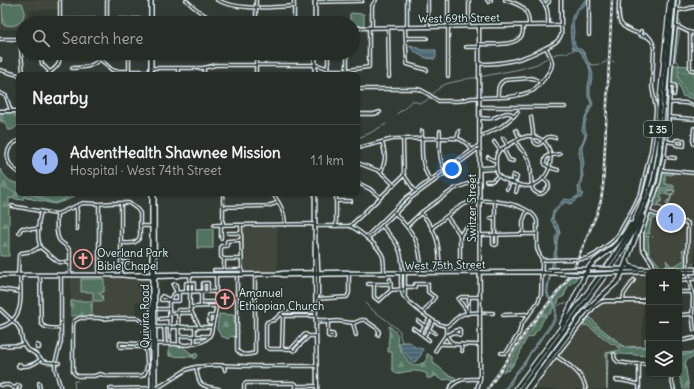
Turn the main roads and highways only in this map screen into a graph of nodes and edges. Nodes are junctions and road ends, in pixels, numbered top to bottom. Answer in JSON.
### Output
{"nodes":[{"id":1,"x":151,"y":0,"type":"edge"},
{"id":2,"x":670,"y":0,"type":"edge"},
{"id":3,"x":673,"y":0,"type":"edge"},
{"id":4,"x":315,"y":1,"type":"edge"},
{"id":5,"x":151,"y":16,"type":"edge"},
{"id":6,"x":315,"y":16,"type":"edge"},
{"id":7,"x":151,"y":60,"type":"edge"},
{"id":8,"x":315,"y":60,"type":"edge"},
{"id":9,"x":151,"y":71,"type":"edge"},
{"id":10,"x":315,"y":72,"type":"edge"},
{"id":11,"x":153,"y":196,"type":"edge"},
{"id":12,"x":315,"y":196,"type":"edge"},
{"id":13,"x":645,"y":206,"type":"junction"},
{"id":14,"x":636,"y":217,"type":"junction"},
{"id":15,"x":627,"y":261,"type":"junction"},
{"id":16,"x":588,"y":269,"type":"junction"},
{"id":17,"x":638,"y":269,"type":"junction"},
{"id":18,"x":646,"y":270,"type":"edge"},
{"id":19,"x":682,"y":270,"type":"edge"},
{"id":20,"x":682,"y":270,"type":"edge"},
{"id":21,"x":688,"y":270,"type":"junction"},
{"id":22,"x":694,"y":270,"type":"edge"},
{"id":23,"x":623,"y":271,"type":"junction"},
{"id":24,"x":547,"y":272,"type":"junction"},
{"id":25,"x":646,"y":272,"type":"edge"},
{"id":26,"x":316,"y":274,"type":"junction"},
{"id":27,"x":578,"y":274,"type":"junction"},
{"id":28,"x":585,"y":274,"type":"junction"},
{"id":29,"x":0,"y":275,"type":"edge"},
{"id":30,"x":153,"y":276,"type":"junction"},
{"id":31,"x":582,"y":281,"type":"junction"},
{"id":32,"x":153,"y":327,"type":"junction"},
{"id":33,"x":560,"y":330,"type":"junction"},
{"id":34,"x":153,"y":357,"type":"junction"},
{"id":35,"x":153,"y":388,"type":"edge"},
{"id":36,"x":516,"y":389,"type":"edge"},
{"id":37,"x":521,"y":389,"type":"edge"},
{"id":38,"x":527,"y":389,"type":"edge"}],
"edges":[{"from":1,"to":5,"type":"main road"},
{"from":2,"to":14,"type":"highway","number":"I 35"},
{"from":3,"to":13,"type":"highway","number":"I 35"},
{"from":4,"to":6,"type":"main road"},
{"from":7,"to":9,"type":"main road"},
{"from":8,"to":10,"type":"main road"},
{"from":11,"to":30,"type":"main road","name":"Quivira Road"},
{"from":12,"to":26,"type":"main road"},
{"from":13,"to":15,"type":"highway"},
{"from":13,"to":37,"type":"highway","number":"I 35"},
{"from":14,"to":16,"type":"highway"},
{"from":14,"to":33,"type":"highway","number":"I 35"},
{"from":15,"to":17,"type":"highway"},
{"from":15,"to":23,"type":"highway"},
{"from":16,"to":23,"type":"main road","name":"West 75th Street","bridge":true},
{"from":16,"to":24,"type":"main road","name":"West 75th Street","bridge":true},
{"from":16,"to":28,"type":"highway"},
{"from":17,"to":18,"type":"main road","name":"West 75th Street"},
{"from":17,"to":23,"type":"main road","name":"West 75th Street"},
{"from":19,"to":21,"type":"main road","name":"West 75th Street"},
{"from":20,"to":21,"type":"main road","name":"West 75th Street"},
{"from":21,"to":22,"type":"main road","name":"West 75th Street"},
{"from":23,"to":25,"type":"main road","name":"West 75th Street"},
{"from":23,"to":28,"type":"main road","name":"West 75th Street","bridge":true},
{"from":23,"to":38,"type":"highway"},
{"from":24,"to":26,"type":"main road","name":"West 75th Street"},
{"from":24,"to":27,"type":"main road","name":"West 75th Street","bridge":true},
{"from":26,"to":30,"type":"main road","name":"West 75th Street"},
{"from":27,"to":28,"type":"main road","name":"West 75th Street"},
{"from":27,"to":31,"type":"highway"},
{"from":28,"to":31,"type":"highway"},
{"from":29,"to":30,"type":"main road","name":"West 75th Street"},
{"from":30,"to":32,"type":"main road","name":"Quivira Road"},
{"from":31,"to":33,"type":"highway"},
{"from":32,"to":34,"type":"main road","name":"Quivira Road"},
{"from":32,"to":34,"type":"main road","name":"Quivira Road"},
{"from":33,"to":36,"type":"highway","number":"I 35"},
{"from":34,"to":35,"type":"main road","name":"Quivira Road"}]}
